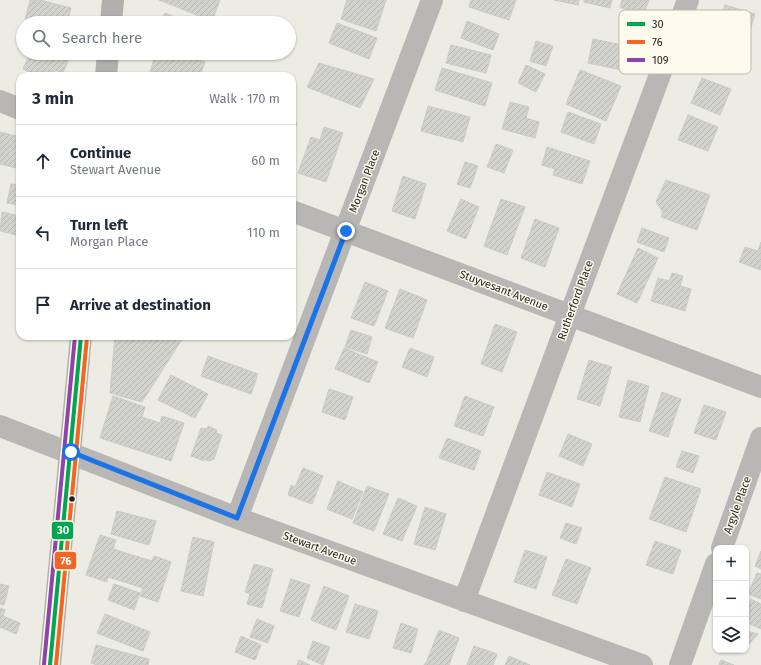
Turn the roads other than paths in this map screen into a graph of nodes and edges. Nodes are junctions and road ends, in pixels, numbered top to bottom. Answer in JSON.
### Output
{"nodes":[{"id":1,"x":113,"y":0,"type":"edge"},
{"id":2,"x":432,"y":0,"type":"edge"},
{"id":3,"x":688,"y":0,"type":"edge"},
{"id":4,"x":684,"y":10,"type":"edge"},
{"id":5,"x":112,"y":16,"type":"edge"},
{"id":6,"x":107,"y":60,"type":"edge"},
{"id":7,"x":106,"y":72,"type":"edge"},
{"id":8,"x":660,"y":74,"type":"edge"},
{"id":9,"x":0,"y":101,"type":"edge"},
{"id":10,"x":16,"y":107,"type":"edge"},
{"id":11,"x":296,"y":212,"type":"edge"},
{"id":12,"x":346,"y":231,"type":"junction"},
{"id":13,"x":570,"y":315,"type":"junction"},
{"id":14,"x":81,"y":340,"type":"edge"},
{"id":15,"x":761,"y":387,"type":"edge"},
{"id":16,"x":0,"y":426,"type":"edge"},
{"id":17,"x":761,"y":438,"type":"edge"},
{"id":18,"x":71,"y":452,"type":"junction"},
{"id":19,"x":237,"y":518,"type":"junction"},
{"id":20,"x":723,"y":545,"type":"edge"},
{"id":21,"x":713,"y":572,"type":"edge"},
{"id":22,"x":464,"y":601,"type":"junction"},
{"id":23,"x":50,"y":665,"type":"edge"},
{"id":24,"x":642,"y":665,"type":"edge"},
{"id":25,"x":680,"y":665,"type":"edge"}],
"edges":[{"from":1,"to":5,"type":"main road"},
{"from":2,"to":12,"type":"street","name":"Morgan Place"},
{"from":3,"to":4,"type":"street","name":"Rutherford Place"},
{"from":6,"to":7,"type":"main road"},
{"from":8,"to":13,"type":"street","name":"Rutherford Place"},
{"from":9,"to":10,"type":"street"},
{"from":11,"to":12,"type":"street","name":"Stuyvesant Avenue"},
{"from":12,"to":13,"type":"street","name":"Stuyvesant Avenue"},
{"from":12,"to":19,"type":"street","name":"Morgan Place"},
{"from":13,"to":15,"type":"street","name":"Stuyvesant Avenue"},
{"from":13,"to":22,"type":"street","name":"Rutherford Place"},
{"from":14,"to":18,"type":"main road"},
{"from":16,"to":18,"type":"street","name":"Stewart Avenue"},
{"from":17,"to":20,"type":"street","name":"Argyle Place"},
{"from":18,"to":19,"type":"street","name":"Stewart Avenue"},
{"from":18,"to":23,"type":"main road"},
{"from":19,"to":22,"type":"street","name":"Stewart Avenue"},
{"from":21,"to":25,"type":"street"},
{"from":22,"to":24,"type":"street","name":"Stewart Avenue"}]}
